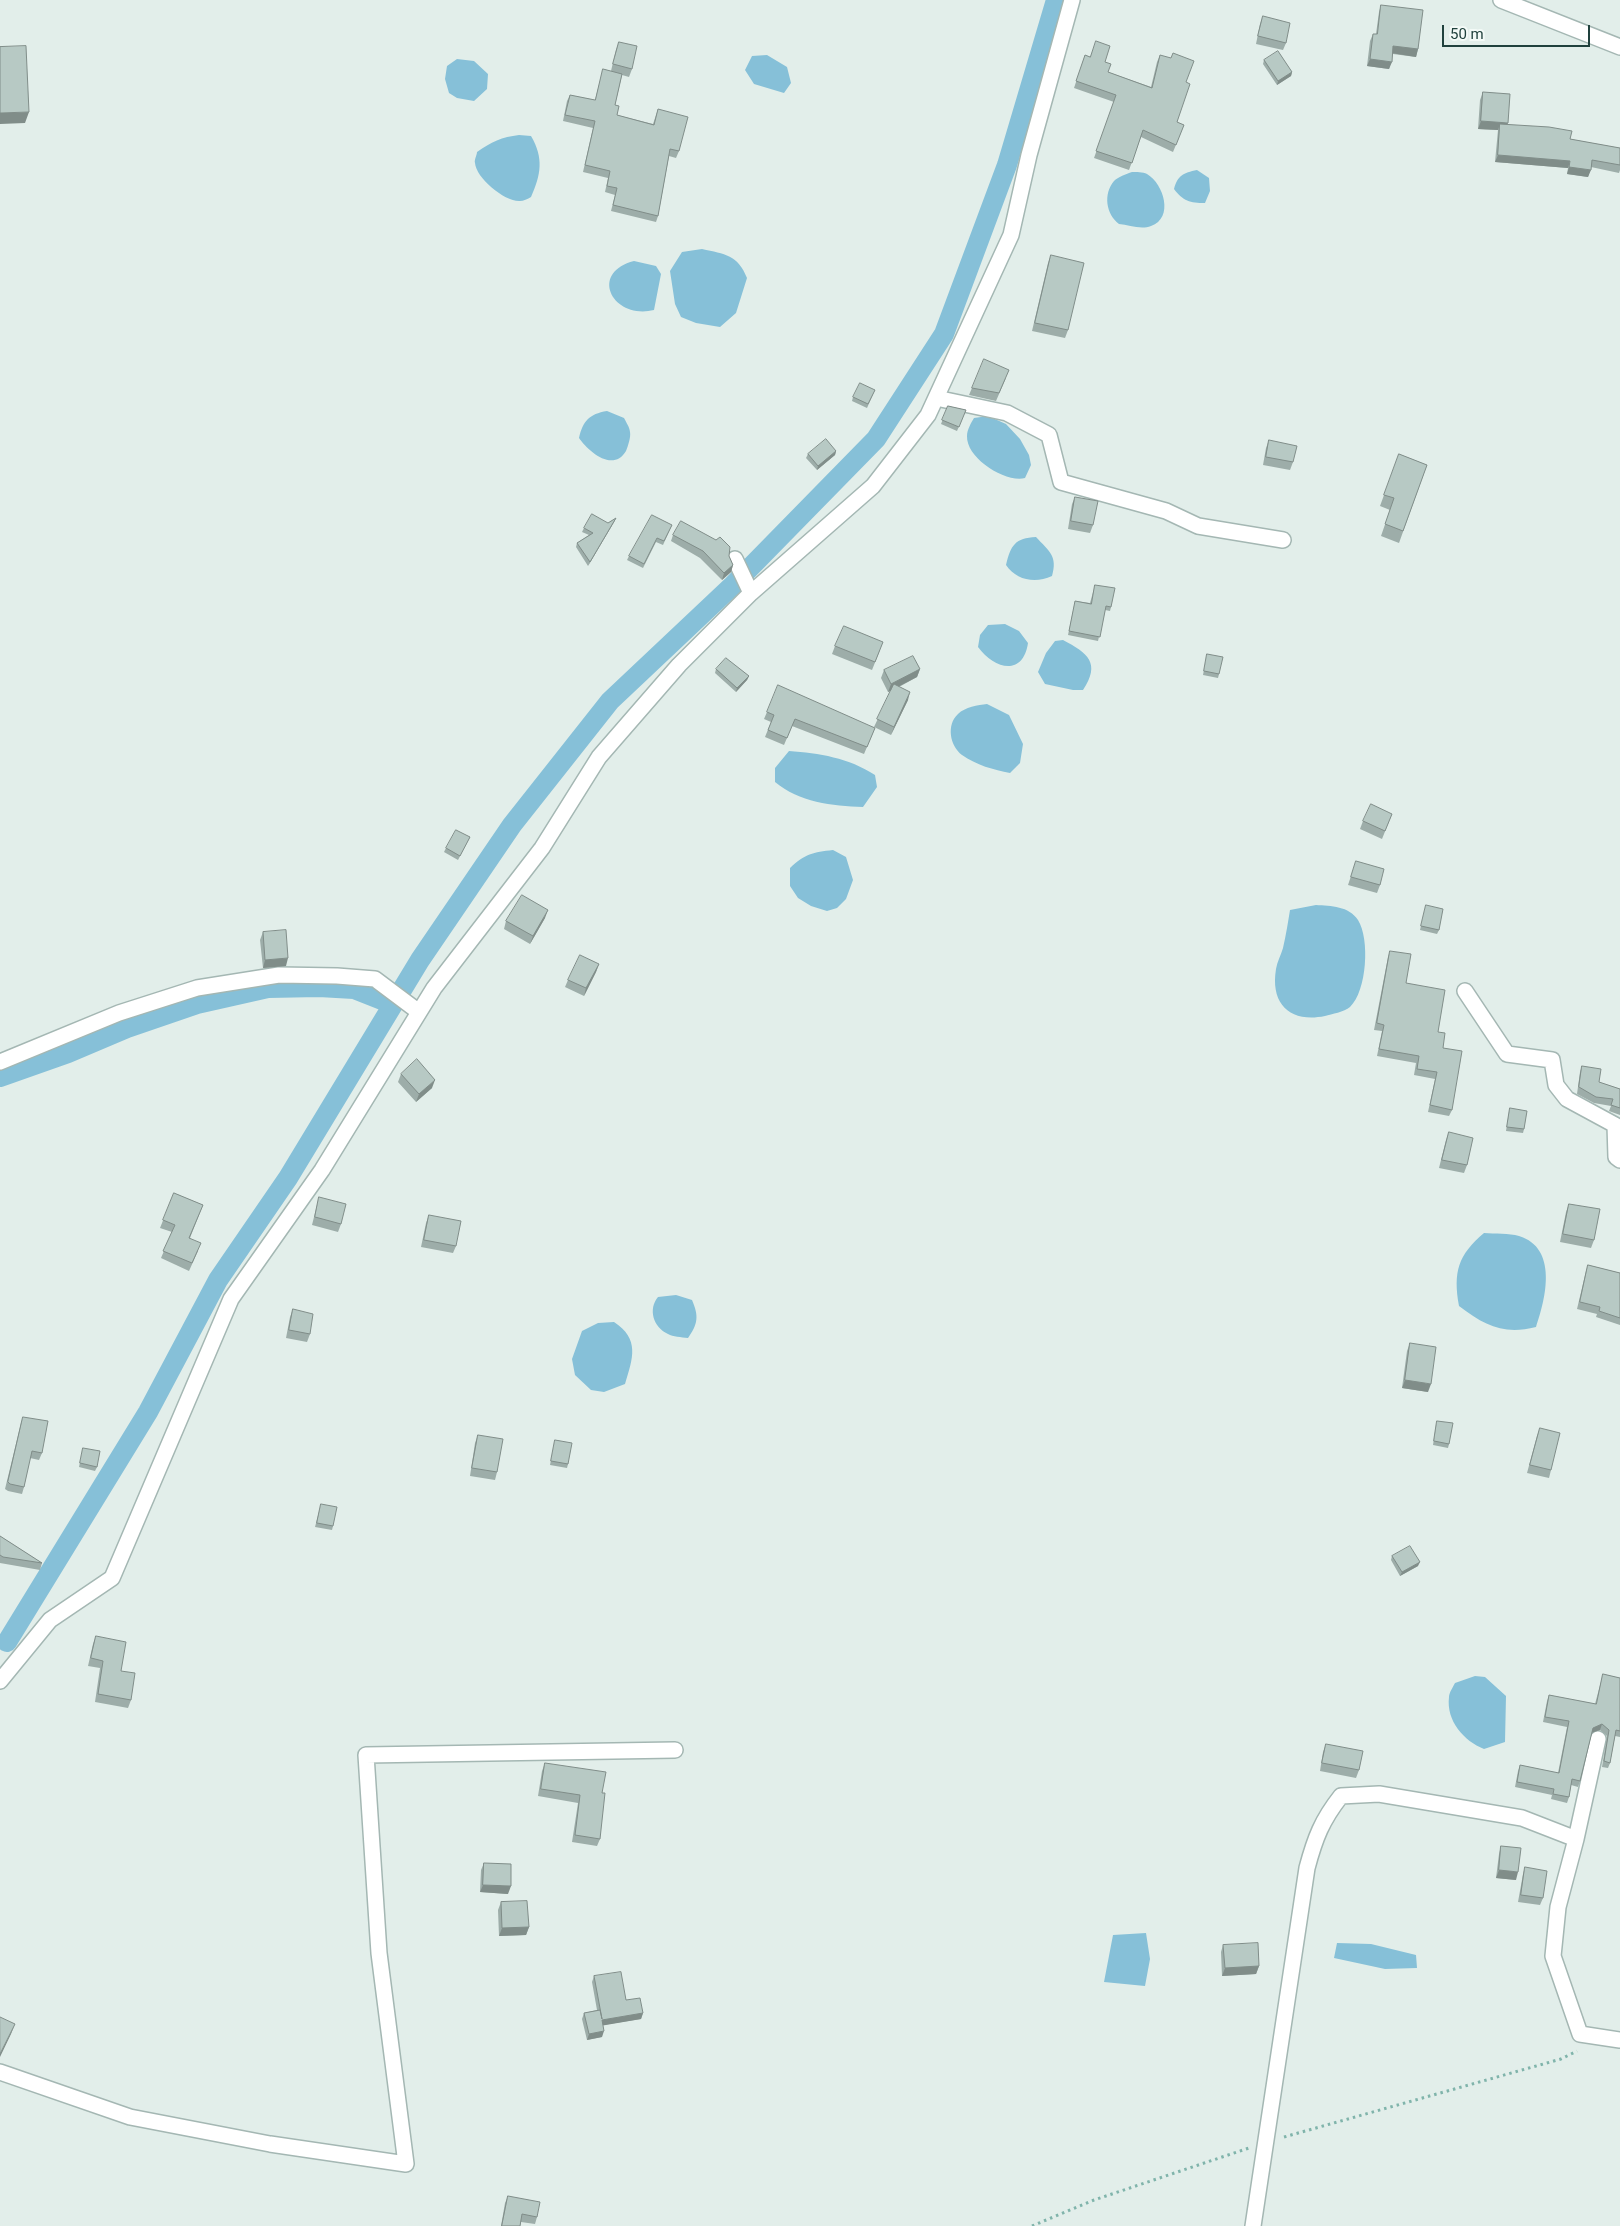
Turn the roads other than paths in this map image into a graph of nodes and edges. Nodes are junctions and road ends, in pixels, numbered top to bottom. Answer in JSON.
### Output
{"nodes":[{"id":1,"x":1072,"y":0,"type":"edge"},
{"id":2,"x":1500,"y":0,"type":"edge"},
{"id":3,"x":1620,"y":46,"type":"edge"},
{"id":4,"x":936,"y":398,"type":"junction"},
{"id":5,"x":1283,"y":540,"type":"dead end"},
{"id":6,"x":734,"y":559,"type":"dead end"},
{"id":7,"x":751,"y":592,"type":"junction"},
{"id":8,"x":1465,"y":991,"type":"dead end"},
{"id":9,"x":419,"y":1012,"type":"junction"},
{"id":10,"x":0,"y":1062,"type":"edge"},
{"id":11,"x":1620,"y":1160,"type":"edge"},
{"id":12,"x":0,"y":1682,"type":"edge"},
{"id":13,"x":1598,"y":1740,"type":"dead end"},
{"id":14,"x":675,"y":1750,"type":"dead end"},
{"id":15,"x":1576,"y":1839,"type":"junction"},
{"id":16,"x":1620,"y":2040,"type":"edge"},
{"id":17,"x":0,"y":2072,"type":"edge"},
{"id":18,"x":1253,"y":2226,"type":"edge"}],
"edges":[{"from":1,"to":4,"type":"street"},
{"from":2,"to":3,"type":"street"},
{"from":4,"to":5,"type":"street"},
{"from":4,"to":7,"type":"street"},
{"from":6,"to":7,"type":"street"},
{"from":7,"to":9,"type":"street"},
{"from":8,"to":11,"type":"street"},
{"from":9,"to":10,"type":"street"},
{"from":9,"to":12,"type":"street"},
{"from":13,"to":15,"type":"street"},
{"from":14,"to":17,"type":"street"},
{"from":15,"to":16,"type":"street"},
{"from":15,"to":18,"type":"street"}]}
